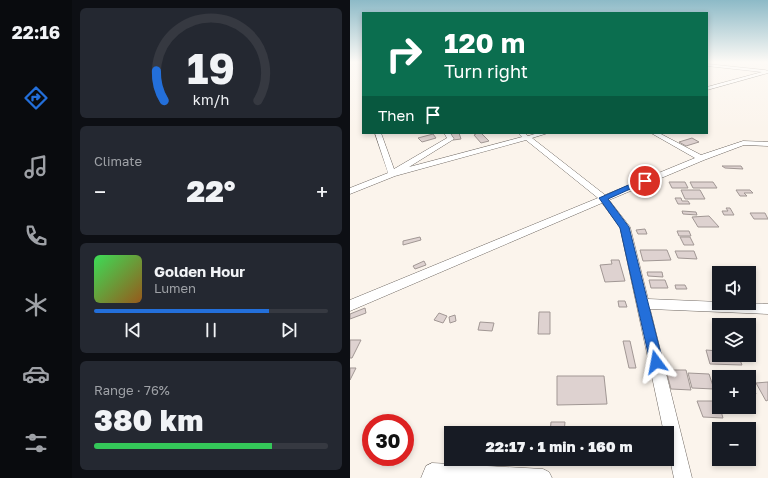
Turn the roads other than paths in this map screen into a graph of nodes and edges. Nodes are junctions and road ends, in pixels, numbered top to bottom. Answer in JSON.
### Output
{"nodes":[{"id":1,"x":724,"y":84,"type":"edge"},
{"id":2,"x":708,"y":89,"type":"edge"},
{"id":3,"x":378,"y":134,"type":"edge"},
{"id":4,"x":448,"y":134,"type":"edge"},
{"id":5,"x":534,"y":134,"type":"edge"},
{"id":6,"x":656,"y":134,"type":"edge"},
{"id":7,"x":524,"y":135,"type":"edge"},
{"id":8,"x":768,"y":144,"type":"edge"},
{"id":9,"x":701,"y":158,"type":"junction"},
{"id":10,"x":392,"y":174,"type":"junction"},
{"id":11,"x":350,"y":191,"type":"edge"},
{"id":12,"x":603,"y":198,"type":"junction"},
{"id":13,"x":643,"y":304,"type":"junction"},
{"id":14,"x":350,"y":306,"type":"edge"},
{"id":15,"x":768,"y":309,"type":"edge"},
{"id":16,"x":430,"y":478,"type":"edge"},
{"id":17,"x":543,"y":478,"type":"edge"},
{"id":18,"x":683,"y":478,"type":"edge"}],
"edges":[{"from":1,"to":2,"type":"street"},
{"from":3,"to":10,"type":"street"},
{"from":4,"to":10,"type":"street"},
{"from":5,"to":7,"type":"street"},
{"from":6,"to":9,"type":"street"},
{"from":7,"to":10,"type":"street"},
{"from":7,"to":12,"type":"street"},
{"from":8,"to":9,"type":"street"},
{"from":9,"to":12,"type":"street"},
{"from":10,"to":11,"type":"street"},
{"from":12,"to":13,"type":"street"},
{"from":12,"to":14,"type":"street"},
{"from":13,"to":15,"type":"street"},
{"from":13,"to":18,"type":"street"},
{"from":16,"to":17,"type":"street"}]}
